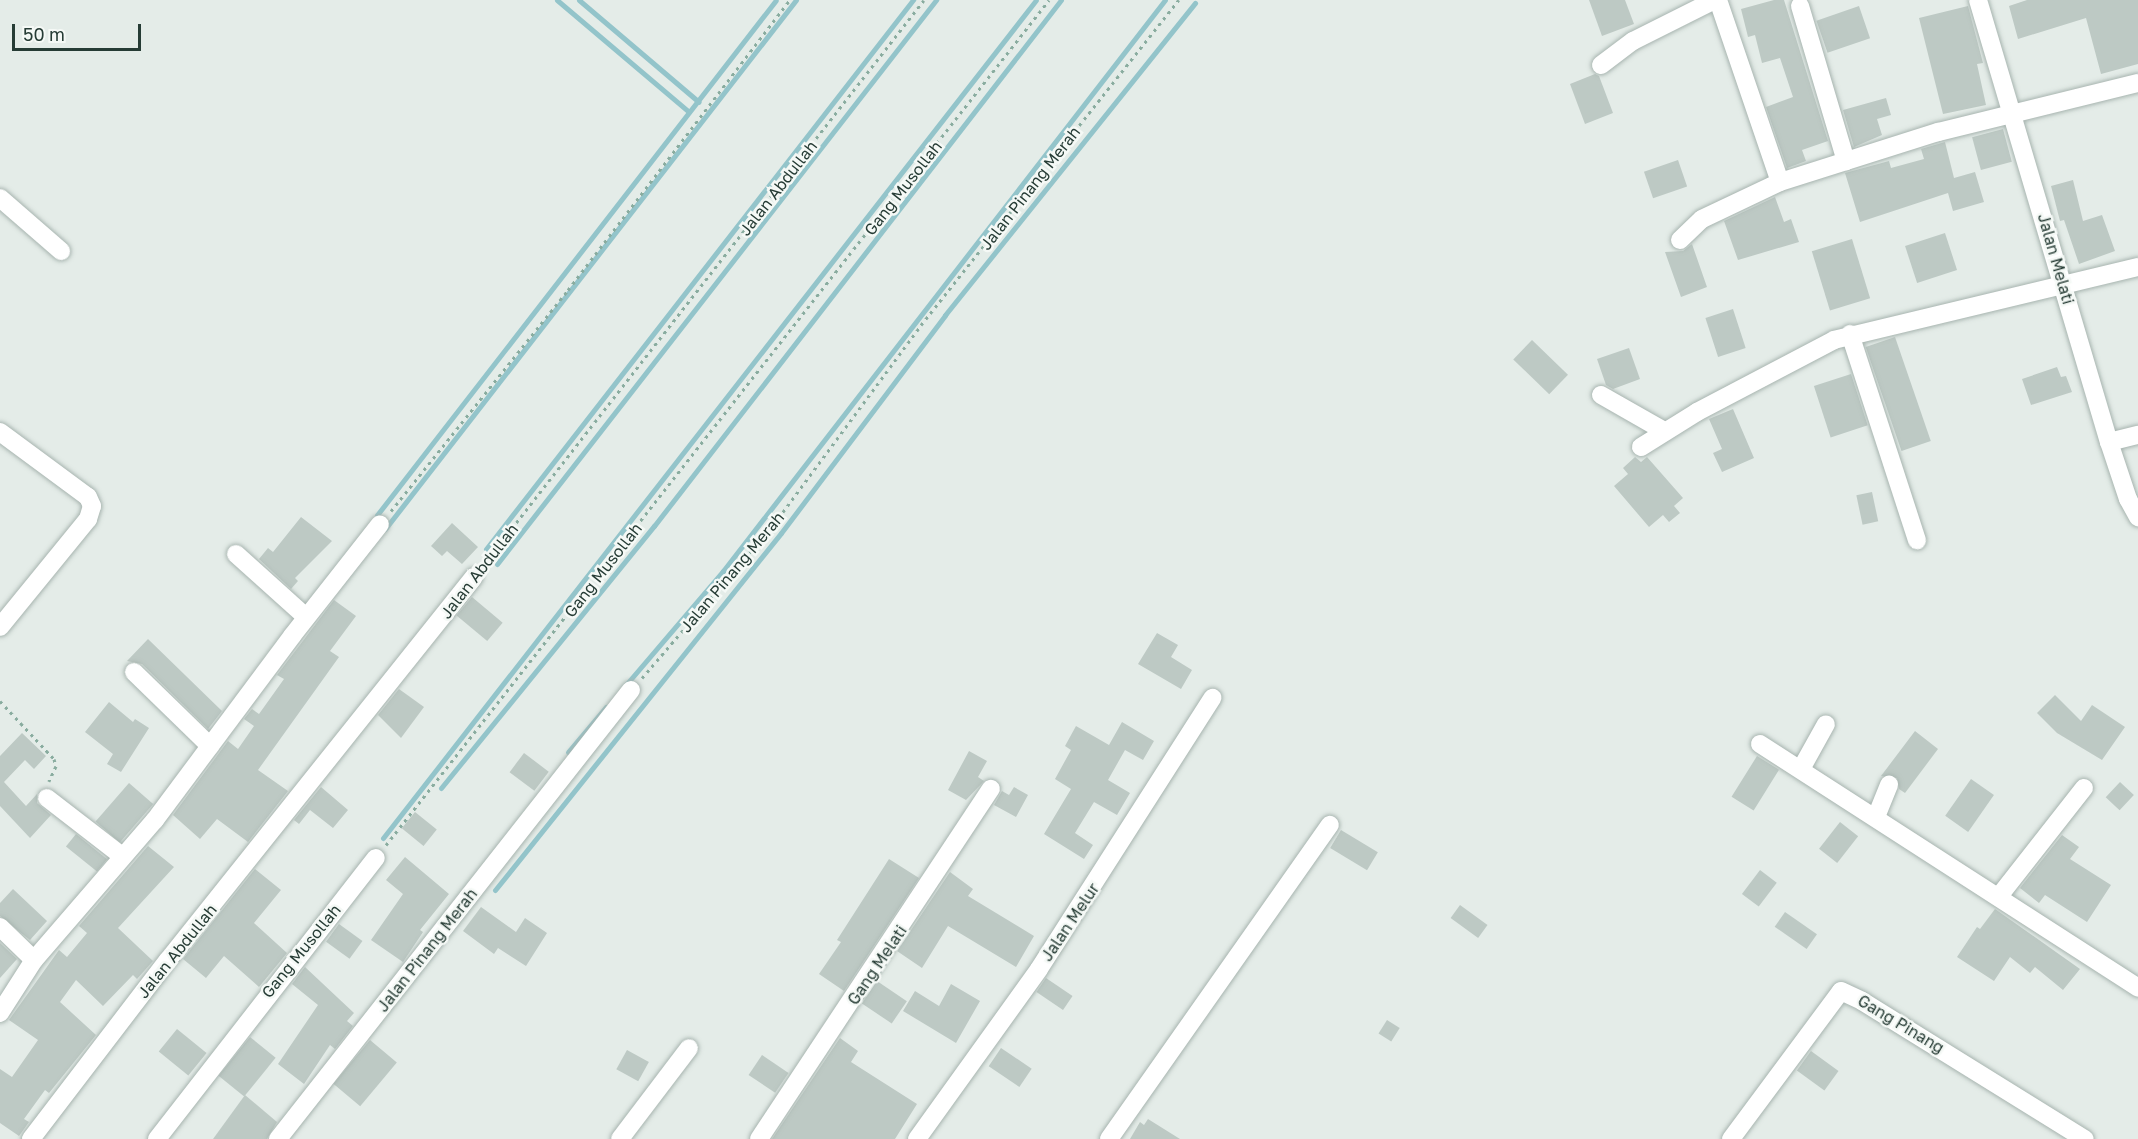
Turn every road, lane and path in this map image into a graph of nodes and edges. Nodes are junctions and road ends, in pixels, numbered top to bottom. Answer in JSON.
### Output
{"nodes":[{"id":1,"x":790,"y":0,"type":"edge"},
{"id":2,"x":924,"y":0,"type":"edge"},
{"id":3,"x":1049,"y":0,"type":"edge"},
{"id":4,"x":1179,"y":0,"type":"edge"},
{"id":5,"x":1716,"y":0,"type":"edge"},
{"id":6,"x":1978,"y":0,"type":"edge"},
{"id":7,"x":1800,"y":6,"type":"dead end"},
{"id":8,"x":1601,"y":65,"type":"dead end"},
{"id":9,"x":2138,"y":83,"type":"edge"},
{"id":10,"x":2013,"y":112,"type":"junction"},
{"id":11,"x":1846,"y":161,"type":"junction"},
{"id":12,"x":1780,"y":182,"type":"junction"},
{"id":13,"x":0,"y":198,"type":"edge"},
{"id":14,"x":1680,"y":240,"type":"dead end"},
{"id":15,"x":62,"y":251,"type":"dead end"},
{"id":16,"x":2138,"y":267,"type":"edge"},
{"id":17,"x":2063,"y":284,"type":"junction"},
{"id":18,"x":1850,"y":334,"type":"junction"},
{"id":19,"x":1601,"y":395,"type":"dead end"},
{"id":20,"x":1664,"y":431,"type":"junction"},
{"id":21,"x":0,"y":432,"type":"edge"},
{"id":22,"x":2138,"y":435,"type":"edge"},
{"id":23,"x":2109,"y":442,"type":"junction"},
{"id":24,"x":1641,"y":447,"type":"dead end"},
{"id":25,"x":2138,"y":517,"type":"edge"},
{"id":26,"x":380,"y":525,"type":"joint"},
{"id":27,"x":1917,"y":540,"type":"dead end"},
{"id":28,"x":236,"y":554,"type":"dead end"},
{"id":29,"x":474,"y":578,"type":"joint"},
{"id":30,"x":306,"y":617,"type":"junction"},
{"id":31,"x":0,"y":627,"type":"edge"},
{"id":32,"x":134,"y":672,"type":"dead end"},
{"id":33,"x":631,"y":690,"type":"joint"},
{"id":34,"x":1212,"y":698,"type":"dead end"},
{"id":35,"x":0,"y":701,"type":"edge"},
{"id":36,"x":1826,"y":723,"type":"dead end"},
{"id":37,"x":1760,"y":744,"type":"dead end"},
{"id":38,"x":210,"y":746,"type":"junction"},
{"id":39,"x":1801,"y":769,"type":"junction"},
{"id":40,"x":1889,"y":786,"type":"dead end"},
{"id":41,"x":2084,"y":788,"type":"dead end"},
{"id":42,"x":991,"y":789,"type":"dead end"},
{"id":43,"x":47,"y":798,"type":"joint"},
{"id":44,"x":1876,"y":817,"type":"junction"},
{"id":45,"x":1330,"y":825,"type":"dead end"},
{"id":46,"x":122,"y":856,"type":"junction"},
{"id":47,"x":376,"y":858,"type":"joint"},
{"id":48,"x":2000,"y":896,"type":"junction"},
{"id":49,"x":0,"y":927,"type":"edge"},
{"id":50,"x":34,"y":960,"type":"junction"},
{"id":51,"x":2138,"y":988,"type":"edge"},
{"id":52,"x":0,"y":1013,"type":"edge"},
{"id":53,"x":689,"y":1048,"type":"dead end"},
{"id":54,"x":31,"y":1139,"type":"edge"},
{"id":55,"x":157,"y":1139,"type":"edge"},
{"id":56,"x":278,"y":1139,"type":"edge"},
{"id":57,"x":620,"y":1139,"type":"edge"},
{"id":58,"x":759,"y":1139,"type":"edge"},
{"id":59,"x":917,"y":1139,"type":"edge"},
{"id":60,"x":1109,"y":1139,"type":"edge"},
{"id":61,"x":1731,"y":1139,"type":"edge"},
{"id":62,"x":2085,"y":1139,"type":"edge"}],
"edges":[{"from":1,"to":26,"type":"path"},
{"from":2,"to":29,"type":"path","name":"Jalan Abdullah"},
{"from":3,"to":47,"type":"path","name":"Gang Musollah"},
{"from":4,"to":33,"type":"path","name":"Jalan Pinang Merah"},
{"from":5,"to":8,"type":"street"},
{"from":5,"to":12,"type":"street"},
{"from":6,"to":10,"type":"street","name":"Jalan Melati"},
{"from":7,"to":11,"type":"street"},
{"from":9,"to":10,"type":"street"},
{"from":10,"to":11,"type":"street"},
{"from":10,"to":17,"type":"street","name":"Jalan Melati"},
{"from":11,"to":12,"type":"street"},
{"from":12,"to":14,"type":"street"},
{"from":13,"to":15,"type":"street"},
{"from":16,"to":17,"type":"street"},
{"from":17,"to":18,"type":"street"},
{"from":17,"to":23,"type":"street","name":"Jalan Melati"},
{"from":18,"to":20,"type":"street"},
{"from":18,"to":27,"type":"street"},
{"from":19,"to":20,"type":"street"},
{"from":20,"to":24,"type":"street"},
{"from":21,"to":31,"type":"street"},
{"from":22,"to":23,"type":"street"},
{"from":23,"to":25,"type":"street","name":"Jalan Melati"},
{"from":26,"to":30,"type":"street"},
{"from":28,"to":30,"type":"street"},
{"from":29,"to":54,"type":"street","name":"Jalan Abdullah"},
{"from":30,"to":38,"type":"street"},
{"from":32,"to":38,"type":"street"},
{"from":33,"to":56,"type":"street","name":"Jalan Pinang Merah"},
{"from":34,"to":59,"type":"street","name":"Jalan Melur"},
{"from":35,"to":43,"type":"path"},
{"from":36,"to":39,"type":"street"},
{"from":37,"to":39,"type":"street"},
{"from":38,"to":46,"type":"street"},
{"from":39,"to":44,"type":"street"},
{"from":40,"to":44,"type":"street"},
{"from":41,"to":48,"type":"street"},
{"from":42,"to":58,"type":"street","name":"Gang Melati"},
{"from":43,"to":46,"type":"street"},
{"from":44,"to":48,"type":"street"},
{"from":45,"to":60,"type":"street"},
{"from":46,"to":50,"type":"street"},
{"from":47,"to":55,"type":"street","name":"Gang Musollah"},
{"from":48,"to":51,"type":"street"},
{"from":49,"to":50,"type":"street"},
{"from":50,"to":52,"type":"street"},
{"from":53,"to":57,"type":"street"},
{"from":61,"to":62,"type":"street","name":"Gang Pinang"}]}
